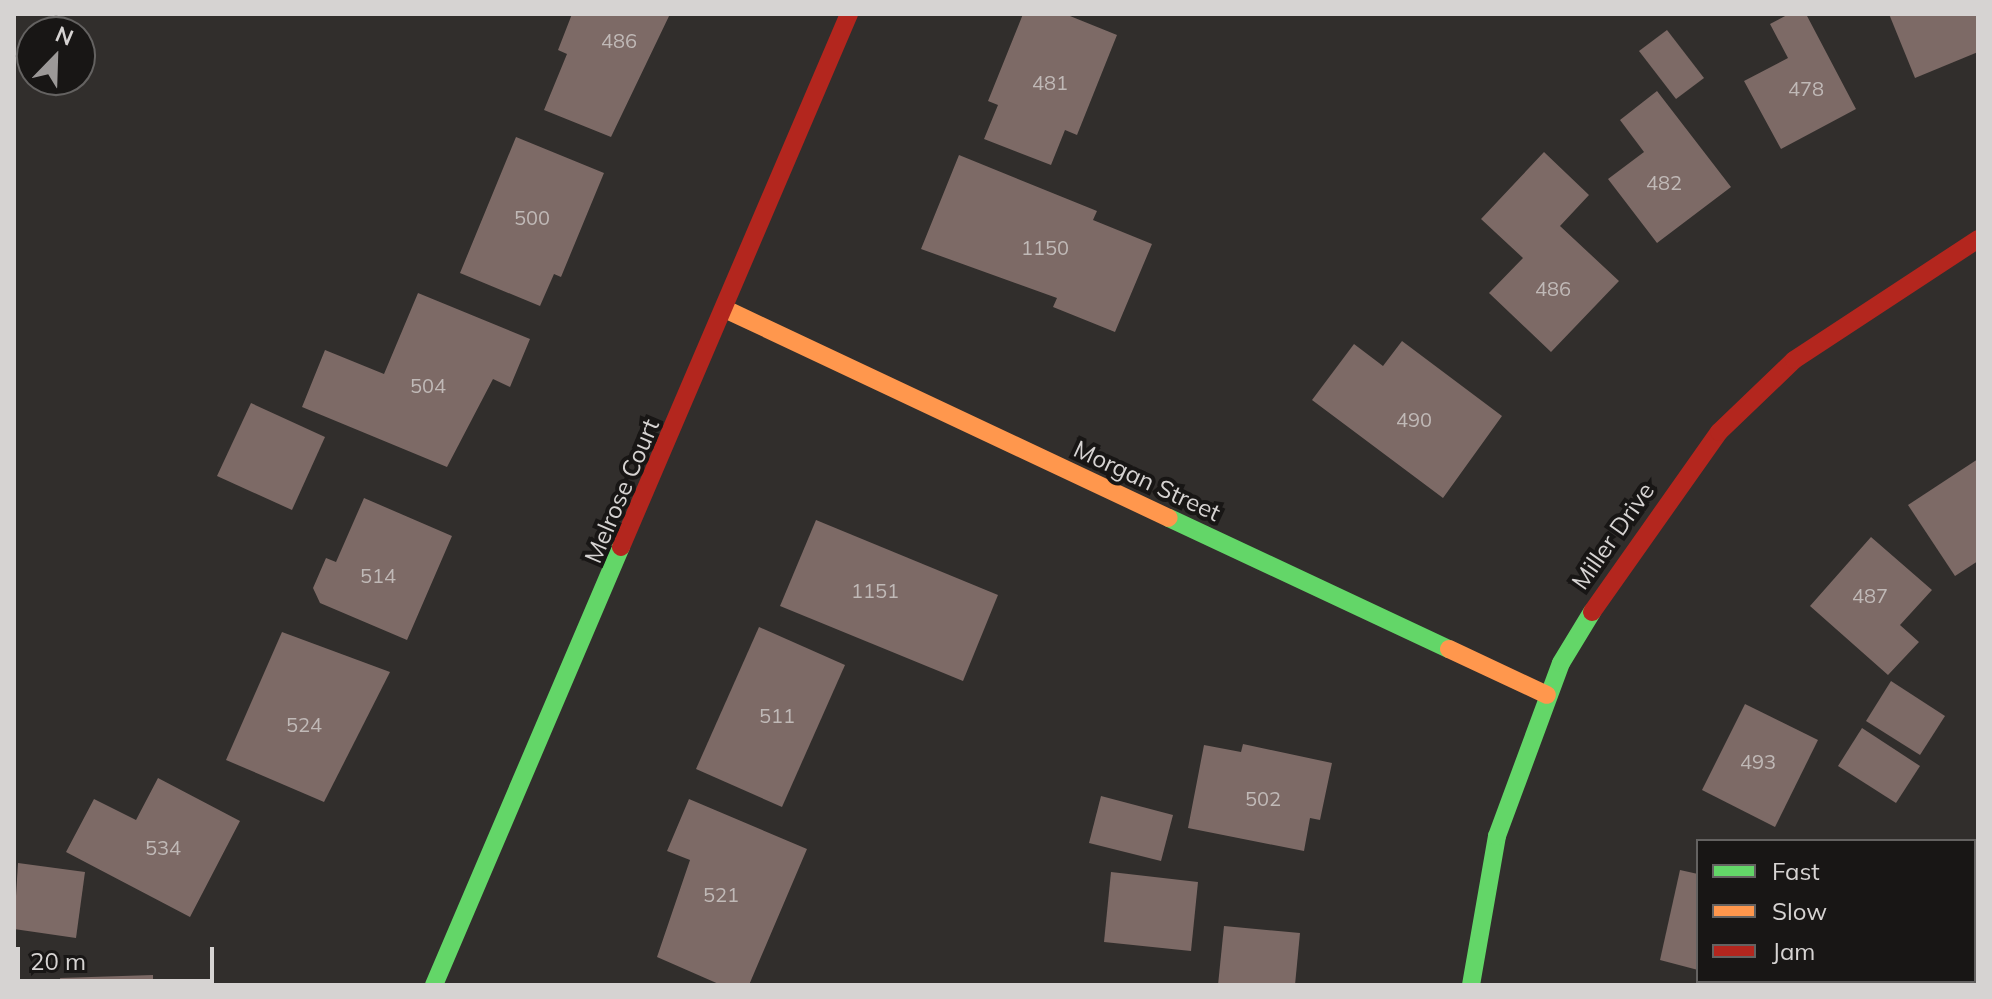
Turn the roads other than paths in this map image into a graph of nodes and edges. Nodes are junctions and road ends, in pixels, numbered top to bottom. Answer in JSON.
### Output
{"nodes":[{"id":1,"x":849,"y":14,"type":"edge"},
{"id":2,"x":1978,"y":239,"type":"edge"},
{"id":3,"x":727,"y":310,"type":"junction"},
{"id":4,"x":1547,"y":695,"type":"junction"},
{"id":5,"x":434,"y":985,"type":"edge"},
{"id":6,"x":1471,"y":985,"type":"edge"}],
"edges":[{"from":1,"to":3,"type":"street","name":"Melrose Court"},
{"from":2,"to":4,"type":"street","name":"Miller Drive"},
{"from":3,"to":4,"type":"street","name":"Morgan Street"},
{"from":3,"to":5,"type":"street","name":"Melrose Court"},
{"from":4,"to":6,"type":"street","name":"Miller Drive"}]}
